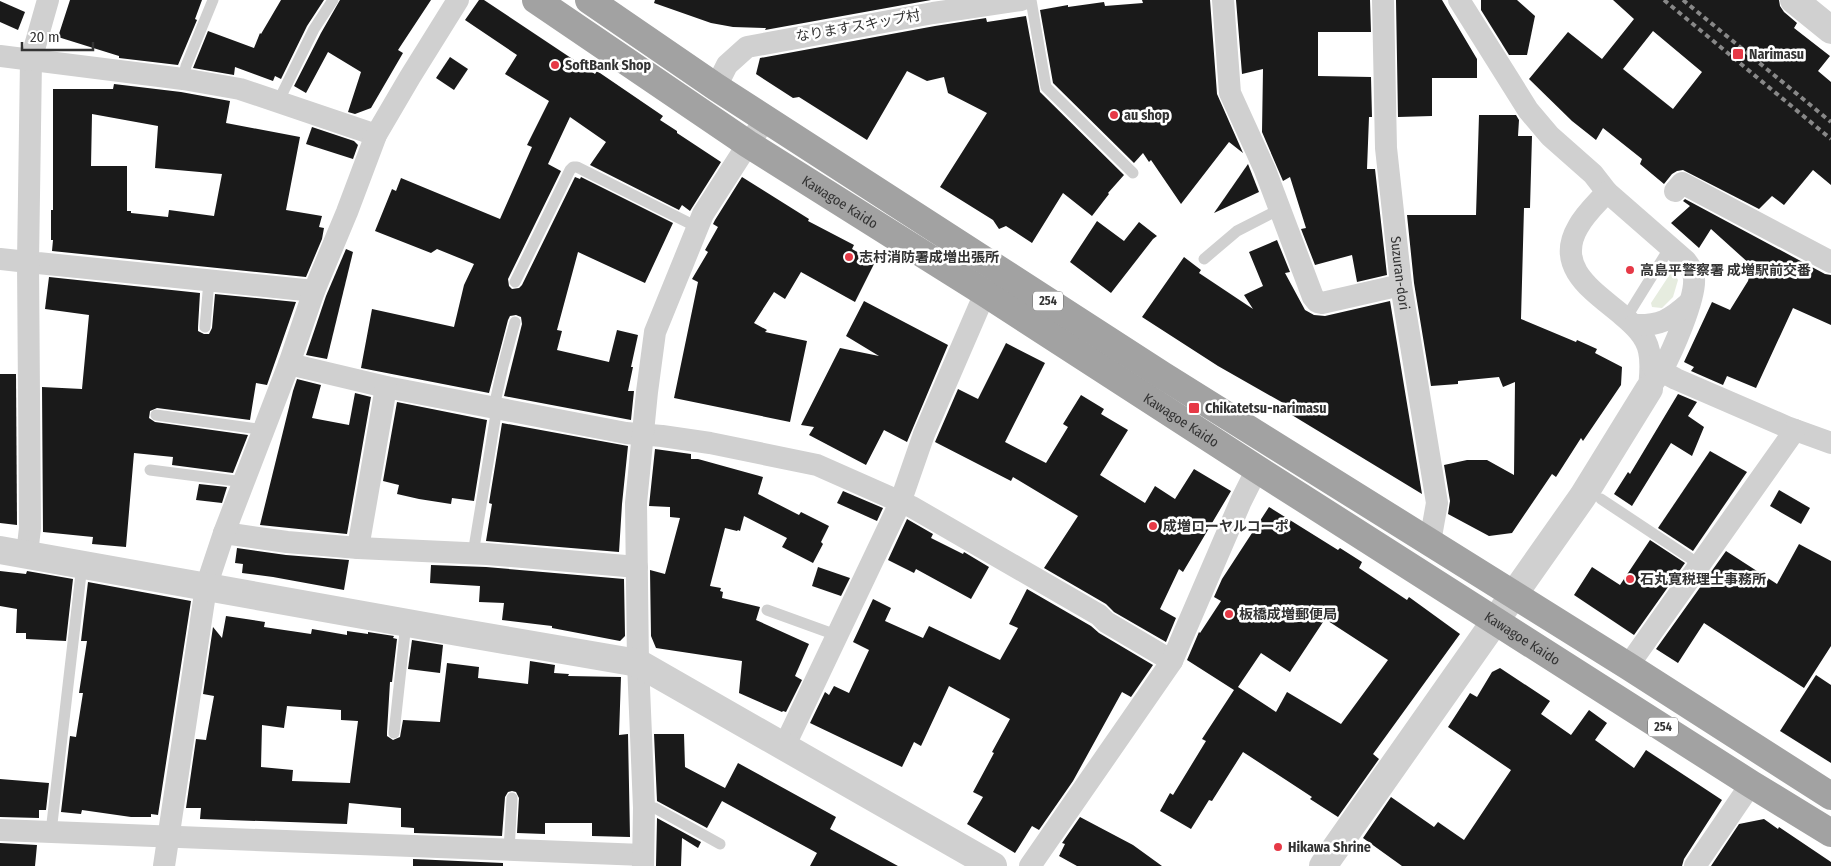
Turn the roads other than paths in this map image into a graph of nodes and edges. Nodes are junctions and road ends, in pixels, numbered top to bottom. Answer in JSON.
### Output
{"nodes":[{"id":1,"x":48,"y":0,"type":"edge"},
{"id":2,"x":212,"y":0,"type":"edge"},
{"id":3,"x":333,"y":0,"type":"edge"},
{"id":4,"x":458,"y":0,"type":"edge"},
{"id":5,"x":536,"y":0,"type":"edge"},
{"id":6,"x":1020,"y":0,"type":"edge"},
{"id":7,"x":1223,"y":0,"type":"edge"},
{"id":8,"x":1383,"y":0,"type":"edge"},
{"id":9,"x":1459,"y":0,"type":"edge"},
{"id":10,"x":1795,"y":0,"type":"edge"},
{"id":11,"x":597,"y":2,"type":"edge"},
{"id":12,"x":1831,"y":30,"type":"edge"},
{"id":13,"x":0,"y":56,"type":"edge"},
{"id":14,"x":31,"y":60,"type":"junction"},
{"id":15,"x":183,"y":80,"type":"junction"},
{"id":16,"x":716,"y":87,"type":"junction"},
{"id":17,"x":278,"y":102,"type":"junction"},
{"id":18,"x":766,"y":119,"type":"junction"},
{"id":19,"x":376,"y":135,"type":"junction"},
{"id":20,"x":748,"y":144,"type":"junction"},
{"id":21,"x":1133,"y":173,"type":"dead end"},
{"id":22,"x":1675,"y":191,"type":"dead end"},
{"id":23,"x":1607,"y":192,"type":"junction"},
{"id":24,"x":1280,"y":210,"type":"junction"},
{"id":25,"x":697,"y":227,"type":"junction"},
{"id":26,"x":1670,"y":247,"type":"junction"},
{"id":27,"x":0,"y":259,"type":"edge"},
{"id":28,"x":1204,"y":259,"type":"dead end"},
{"id":29,"x":28,"y":262,"type":"junction"},
{"id":30,"x":1831,"y":262,"type":"edge"},
{"id":31,"x":209,"y":281,"type":"junction"},
{"id":32,"x":516,"y":282,"type":"dead end"},
{"id":33,"x":1402,"y":285,"type":"junction"},
{"id":34,"x":314,"y":291,"type":"junction"},
{"id":35,"x":985,"y":293,"type":"junction"},
{"id":36,"x":1690,"y":302,"type":"junction"},
{"id":37,"x":516,"y":322,"type":"dead end"},
{"id":38,"x":1630,"y":322,"type":"junction"},
{"id":39,"x":205,"y":327,"type":"dead end"},
{"id":40,"x":290,"y":364,"type":"junction"},
{"id":41,"x":1654,"y":375,"type":"junction"},
{"id":42,"x":386,"y":387,"type":"junction"},
{"id":43,"x":496,"y":407,"type":"junction"},
{"id":44,"x":156,"y":415,"type":"dead end"},
{"id":45,"x":265,"y":430,"type":"junction"},
{"id":46,"x":1795,"y":430,"type":"junction"},
{"id":47,"x":644,"y":435,"type":"junction"},
{"id":48,"x":1831,"y":443,"type":"edge"},
{"id":49,"x":1257,"y":469,"type":"junction"},
{"id":50,"x":150,"y":470,"type":"dead end"},
{"id":51,"x":244,"y":482,"type":"junction"},
{"id":52,"x":1601,"y":500,"type":"dead end"},
{"id":53,"x":900,"y":503,"type":"junction"},
{"id":54,"x":224,"y":533,"type":"junction"},
{"id":55,"x":1430,"y":542,"type":"junction"},
{"id":56,"x":358,"y":548,"type":"junction"},
{"id":57,"x":0,"y":550,"type":"edge"},
{"id":58,"x":27,"y":554,"type":"junction"},
{"id":59,"x":473,"y":554,"type":"junction"},
{"id":60,"x":1699,"y":564,"type":"junction"},
{"id":61,"x":82,"y":565,"type":"junction"},
{"id":62,"x":637,"y":567,"type":"junction"},
{"id":63,"x":206,"y":587,"type":"junction"},
{"id":64,"x":1514,"y":595,"type":"junction"},
{"id":65,"x":767,"y":610,"type":"dead end"},
{"id":66,"x":1496,"y":620,"type":"junction"},
{"id":67,"x":406,"y":623,"type":"junction"},
{"id":68,"x":836,"y":635,"type":"junction"},
{"id":69,"x":1172,"y":661,"type":"junction"},
{"id":70,"x":638,"y":663,"type":"junction"},
{"id":71,"x":1628,"y":666,"type":"junction"},
{"id":72,"x":394,"y":732,"type":"dead end"},
{"id":73,"x":785,"y":745,"type":"junction"},
{"id":74,"x":1751,"y":784,"type":"junction"},
{"id":75,"x":1831,"y":796,"type":"edge"},
{"id":76,"x":512,"y":798,"type":"dead end"},
{"id":77,"x":644,"y":808,"type":"junction"},
{"id":78,"x":0,"y":830,"type":"edge"},
{"id":79,"x":51,"y":832,"type":"junction"},
{"id":80,"x":1831,"y":833,"type":"edge"},
{"id":81,"x":168,"y":836,"type":"junction"},
{"id":82,"x":720,"y":844,"type":"dead end"},
{"id":83,"x":509,"y":850,"type":"junction"},
{"id":84,"x":643,"y":861,"type":"edge"},
{"id":85,"x":164,"y":866,"type":"edge"},
{"id":86,"x":993,"y":866,"type":"edge"},
{"id":87,"x":1030,"y":866,"type":"edge"},
{"id":88,"x":1323,"y":866,"type":"edge"},
{"id":89,"x":1695,"y":866,"type":"edge"}],
"edges":[{"from":1,"to":14,"type":"street"},
{"from":2,"to":15,"type":"lane"},
{"from":3,"to":17,"type":"lane"},
{"from":4,"to":19,"type":"street"},
{"from":5,"to":20,"type":"highway","name":"Kawagoe Kaido","number":"254"},
{"from":6,"to":16,"type":"street","name":"なりますスキップ村"},
{"from":6,"to":21,"type":"lane"},
{"from":7,"to":24,"type":"street"},
{"from":8,"to":33,"type":"street","name":"Suzuran-dori"},
{"from":9,"to":23,"type":"street"},
{"from":10,"to":12,"type":"street"},
{"from":11,"to":16,"type":"highway","name":"Kawagoe Kaido","number":"254"},
{"from":13,"to":14,"type":"street"},
{"from":14,"to":15,"type":"street"},
{"from":14,"to":29,"type":"street"},
{"from":15,"to":17,"type":"street"},
{"from":16,"to":18,"type":"highway","name":"Kawagoe Kaido","number":"254"},
{"from":17,"to":19,"type":"street"},
{"from":18,"to":20,"type":"street"},
{"from":18,"to":55,"type":"highway","name":"Kawagoe Kaido","number":"254"},
{"from":19,"to":34,"type":"street"},
{"from":20,"to":25,"type":"street"},
{"from":20,"to":35,"type":"highway","name":"Kawagoe Kaido","number":"254"},
{"from":22,"to":30,"type":"street"},
{"from":23,"to":26,"type":"street"},
{"from":23,"to":38,"type":"street"},
{"from":24,"to":28,"type":"lane"},
{"from":24,"to":33,"type":"street"},
{"from":25,"to":32,"type":"lane"},
{"from":25,"to":47,"type":"street"},
{"from":26,"to":36,"type":"street"},
{"from":26,"to":38,"type":"lane"},
{"from":27,"to":29,"type":"street"},
{"from":29,"to":31,"type":"street"},
{"from":29,"to":58,"type":"street"},
{"from":31,"to":34,"type":"street"},
{"from":31,"to":39,"type":"lane"},
{"from":33,"to":55,"type":"street","name":"Suzuran-dori"},
{"from":34,"to":40,"type":"street"},
{"from":35,"to":49,"type":"highway","name":"Kawagoe Kaido","number":"254"},
{"from":35,"to":53,"type":"street"},
{"from":36,"to":38,"type":"street"},
{"from":36,"to":41,"type":"street"},
{"from":37,"to":43,"type":"lane"},
{"from":38,"to":41,"type":"street"},
{"from":40,"to":42,"type":"street"},
{"from":40,"to":45,"type":"street"},
{"from":41,"to":46,"type":"street"},
{"from":41,"to":64,"type":"street"},
{"from":42,"to":43,"type":"street"},
{"from":42,"to":56,"type":"street"},
{"from":43,"to":47,"type":"street"},
{"from":43,"to":59,"type":"lane"},
{"from":44,"to":45,"type":"lane"},
{"from":45,"to":51,"type":"street"},
{"from":46,"to":48,"type":"street"},
{"from":46,"to":60,"type":"street"},
{"from":47,"to":53,"type":"street"},
{"from":47,"to":62,"type":"street"},
{"from":49,"to":66,"type":"highway","name":"Kawagoe Kaido","number":"254"},
{"from":49,"to":69,"type":"street"},
{"from":50,"to":51,"type":"lane"},
{"from":51,"to":54,"type":"street"},
{"from":52,"to":60,"type":"lane"},
{"from":53,"to":68,"type":"street"},
{"from":53,"to":69,"type":"street"},
{"from":54,"to":56,"type":"street"},
{"from":54,"to":63,"type":"street"},
{"from":55,"to":64,"type":"highway","name":"Kawagoe Kaido","number":"254"},
{"from":56,"to":59,"type":"street"},
{"from":57,"to":58,"type":"street"},
{"from":58,"to":61,"type":"street"},
{"from":59,"to":62,"type":"street"},
{"from":60,"to":71,"type":"street"},
{"from":61,"to":63,"type":"street"},
{"from":61,"to":79,"type":"lane"},
{"from":62,"to":70,"type":"street"},
{"from":63,"to":67,"type":"street"},
{"from":63,"to":81,"type":"street"},
{"from":64,"to":66,"type":"street"},
{"from":64,"to":71,"type":"highway","name":"Kawagoe Kaido","number":"254"},
{"from":65,"to":68,"type":"lane"},
{"from":66,"to":74,"type":"highway","name":"Kawagoe Kaido","number":"254"},
{"from":66,"to":88,"type":"street"},
{"from":67,"to":70,"type":"street"},
{"from":67,"to":72,"type":"lane"},
{"from":68,"to":73,"type":"street"},
{"from":69,"to":87,"type":"street"},
{"from":70,"to":73,"type":"street"},
{"from":70,"to":77,"type":"street"},
{"from":71,"to":75,"type":"highway","name":"Kawagoe Kaido","number":"254"},
{"from":73,"to":86,"type":"street"},
{"from":74,"to":80,"type":"highway","name":"Kawagoe Kaido","number":"254"},
{"from":74,"to":89,"type":"street"},
{"from":76,"to":83,"type":"lane"},
{"from":77,"to":82,"type":"lane"},
{"from":77,"to":84,"type":"street"},
{"from":78,"to":79,"type":"street"},
{"from":79,"to":81,"type":"street"},
{"from":81,"to":83,"type":"street"},
{"from":81,"to":85,"type":"street"},
{"from":83,"to":84,"type":"street"}]}
